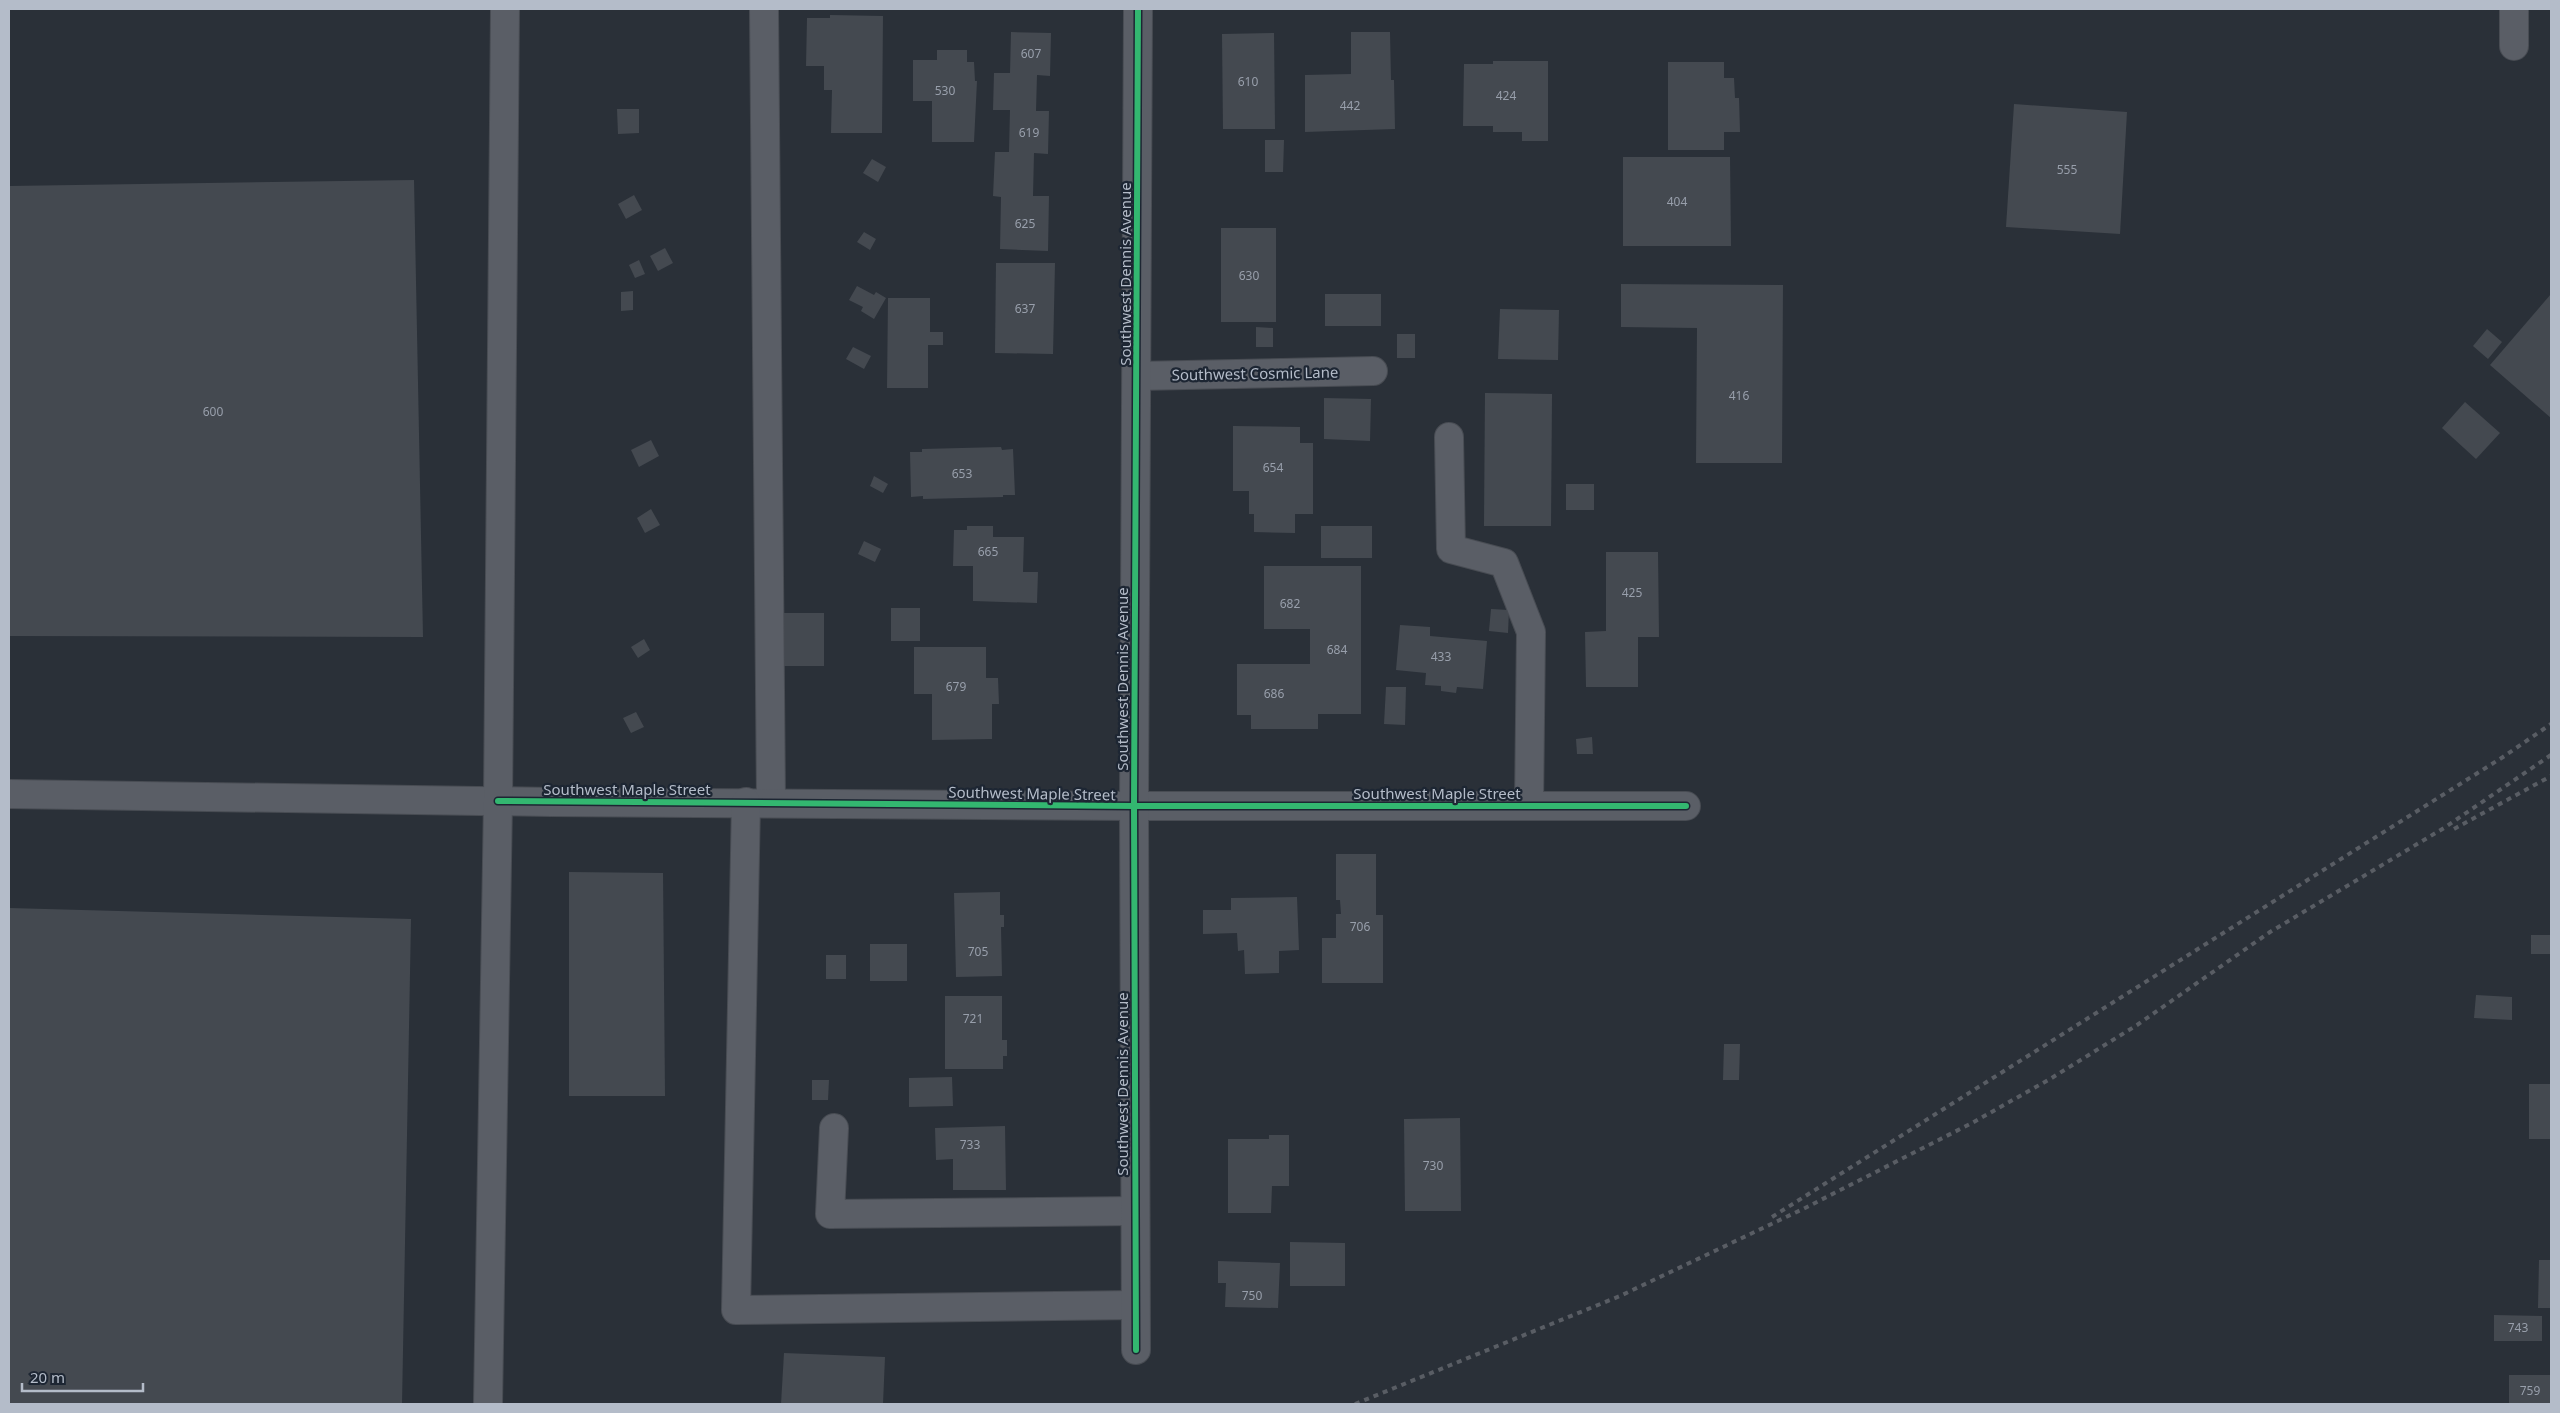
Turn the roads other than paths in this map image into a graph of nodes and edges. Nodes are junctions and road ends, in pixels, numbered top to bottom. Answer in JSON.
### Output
{"nodes":[{"id":1,"x":505,"y":9,"type":"edge"},
{"id":2,"x":764,"y":9,"type":"edge"},
{"id":3,"x":1138,"y":9,"type":"edge"},
{"id":4,"x":2514,"y":9,"type":"edge"},
{"id":5,"x":2514,"y":46,"type":"dead end"},
{"id":6,"x":1373,"y":371,"type":"dead end"},
{"id":7,"x":1137,"y":376,"type":"junction"},
{"id":8,"x":1448,"y":437,"type":"dead end"},
{"id":9,"x":9,"y":794,"type":"edge"},
{"id":10,"x":498,"y":801,"type":"junction"},
{"id":11,"x":759,"y":802,"type":"junction"},
{"id":12,"x":1134,"y":806,"type":"junction"},
{"id":13,"x":1529,"y":806,"type":"junction"},
{"id":14,"x":1686,"y":806,"type":"dead end"},
{"id":15,"x":834,"y":1128,"type":"dead end"},
{"id":16,"x":1135,"y":1211,"type":"junction"},
{"id":17,"x":1135,"y":1305,"type":"junction"},
{"id":18,"x":1136,"y":1350,"type":"dead end"},
{"id":19,"x":488,"y":1404,"type":"edge"}],
"edges":[{"from":1,"to":10,"type":"street"},
{"from":2,"to":11,"type":"street"},
{"from":3,"to":7,"type":"street","name":"Southwest Dennis Avenue"},
{"from":4,"to":5,"type":"street"},
{"from":6,"to":7,"type":"street","name":"Southwest Cosmic Lane"},
{"from":7,"to":12,"type":"street","name":"Southwest Dennis Avenue"},
{"from":8,"to":13,"type":"street"},
{"from":9,"to":10,"type":"street","name":"Southwest Maple Street"},
{"from":10,"to":11,"type":"street","name":"Southwest Maple Street"},
{"from":10,"to":19,"type":"street"},
{"from":11,"to":12,"type":"street","name":"Southwest Maple Street"},
{"from":11,"to":17,"type":"street"},
{"from":12,"to":13,"type":"street","name":"Southwest Maple Street"},
{"from":12,"to":16,"type":"street","name":"Southwest Dennis Avenue"},
{"from":13,"to":14,"type":"street","name":"Southwest Maple Street"},
{"from":15,"to":16,"type":"street"},
{"from":16,"to":17,"type":"street","name":"Southwest Dennis Avenue"},
{"from":17,"to":18,"type":"street","name":"Southwest Dennis Avenue"}]}
